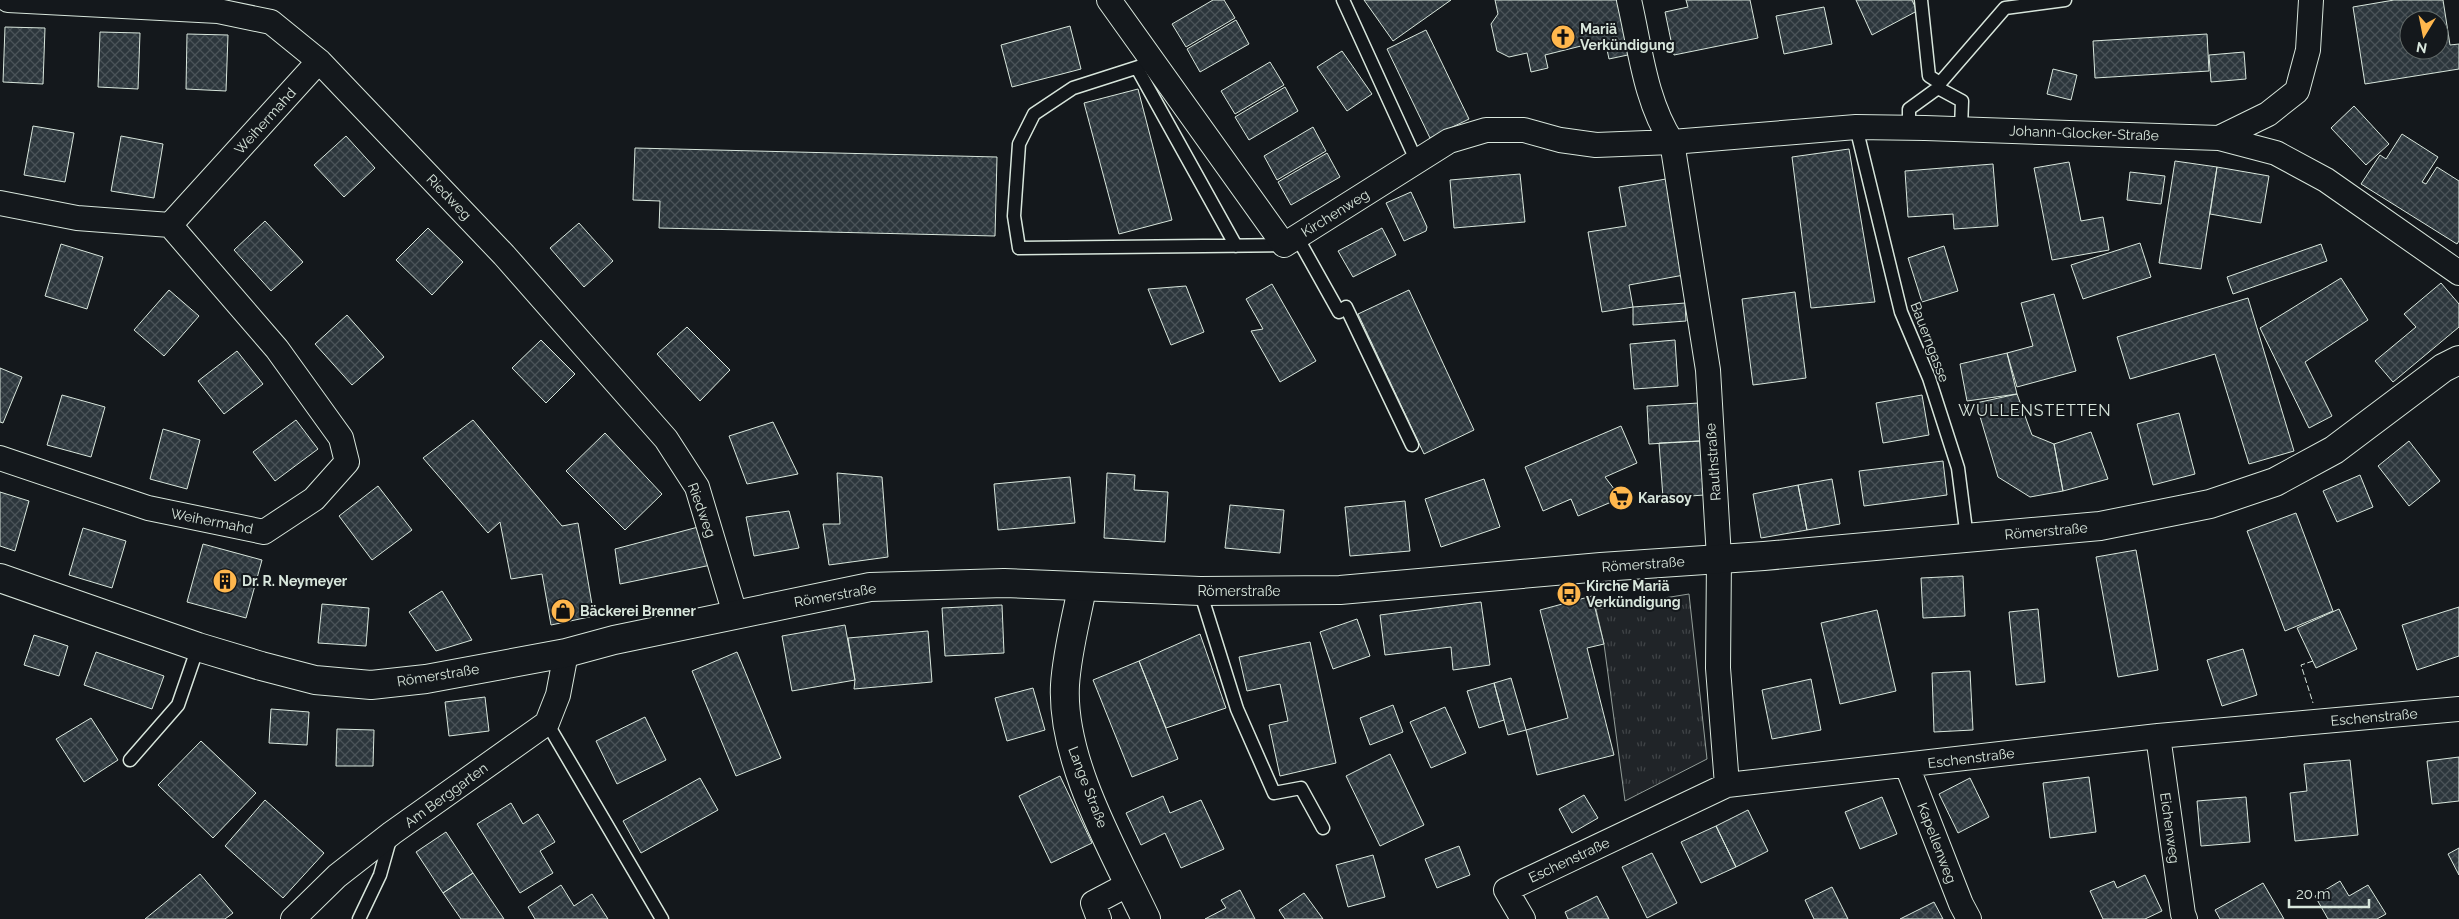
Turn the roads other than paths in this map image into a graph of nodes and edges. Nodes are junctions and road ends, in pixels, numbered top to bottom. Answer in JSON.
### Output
{"nodes":[{"id":1,"x":8,"y":0,"type":"edge"},
{"id":2,"x":1109,"y":0,"type":"edge"},
{"id":3,"x":1344,"y":0,"type":"edge"},
{"id":4,"x":1629,"y":0,"type":"edge"},
{"id":5,"x":1921,"y":0,"type":"edge"},
{"id":6,"x":2065,"y":0,"type":"edge"},
{"id":7,"x":2311,"y":0,"type":"edge"},
{"id":8,"x":319,"y":60,"type":"junction"},
{"id":9,"x":1145,"y":65,"type":"junction"},
{"id":10,"x":1939,"y":86,"type":"junction"},
{"id":11,"x":1856,"y":127,"type":"junction"},
{"id":12,"x":1909,"y":128,"type":"junction"},
{"id":13,"x":1961,"y":129,"type":"junction"},
{"id":14,"x":2219,"y":138,"type":"junction"},
{"id":15,"x":1672,"y":142,"type":"junction"},
{"id":16,"x":1417,"y":162,"type":"junction"},
{"id":17,"x":0,"y":203,"type":"edge"},
{"id":18,"x":170,"y":225,"type":"junction"},
{"id":19,"x":1291,"y":241,"type":"junction"},
{"id":20,"x":1236,"y":246,"type":"junction"},
{"id":21,"x":2459,"y":273,"type":"edge"},
{"id":22,"x":2459,"y":360,"type":"edge"},
{"id":23,"x":1412,"y":446,"type":"dead end"},
{"id":24,"x":0,"y":458,"type":"edge"},
{"id":25,"x":1968,"y":538,"type":"junction"},
{"id":26,"x":1719,"y":558,"type":"junction"},
{"id":27,"x":0,"y":578,"type":"edge"},
{"id":28,"x":1082,"y":588,"type":"junction"},
{"id":29,"x":1200,"y":592,"type":"junction"},
{"id":30,"x":735,"y":614,"type":"junction"},
{"id":31,"x":198,"y":647,"type":"junction"},
{"id":32,"x":566,"y":652,"type":"junction"},
{"id":33,"x":2459,"y":709,"type":"edge"},
{"id":34,"x":547,"y":723,"type":"junction"},
{"id":35,"x":2158,"y":736,"type":"junction"},
{"id":36,"x":130,"y":760,"type":"dead end"},
{"id":37,"x":1906,"y":766,"type":"junction"},
{"id":38,"x":1727,"y":784,"type":"junction"},
{"id":39,"x":1323,"y":828,"type":"dead end"},
{"id":40,"x":392,"y":833,"type":"junction"},
{"id":41,"x":1129,"y":884,"type":"junction"},
{"id":42,"x":293,"y":919,"type":"edge"},
{"id":43,"x":359,"y":919,"type":"edge"},
{"id":44,"x":662,"y":919,"type":"edge"},
{"id":45,"x":1099,"y":919,"type":"edge"},
{"id":46,"x":1146,"y":919,"type":"edge"},
{"id":47,"x":1523,"y":919,"type":"edge"},
{"id":48,"x":1969,"y":919,"type":"edge"},
{"id":49,"x":2185,"y":919,"type":"edge"}],
"edges":[{"from":1,"to":8,"type":"street","name":"Riedweg"},
{"from":2,"to":9,"type":"street"},
{"from":3,"to":16,"type":"lane"},
{"from":4,"to":15,"type":"street"},
{"from":5,"to":10,"type":"lane"},
{"from":6,"to":10,"type":"lane"},
{"from":7,"to":14,"type":"street"},
{"from":8,"to":18,"type":"street","name":"Weihermahd"},
{"from":8,"to":30,"type":"street","name":"Riedweg"},
{"from":9,"to":19,"type":"street"},
{"from":9,"to":20,"type":"lane"},
{"from":9,"to":20,"type":"lane"},
{"from":10,"to":12,"type":"lane"},
{"from":10,"to":13,"type":"lane"},
{"from":11,"to":12,"type":"street","name":"Johann-Glocker-Straße"},
{"from":11,"to":15,"type":"street","name":"Johann-Glocker-Straße"},
{"from":11,"to":25,"type":"lane","name":"Bauerngasse"},
{"from":12,"to":13,"type":"street","name":"Johann-Glocker-Straße"},
{"from":13,"to":14,"type":"street","name":"Johann-Glocker-Straße"},
{"from":14,"to":21,"type":"street","name":"Johann-Glocker-Straße"},
{"from":15,"to":16,"type":"street","name":"Kirchenweg"},
{"from":15,"to":26,"type":"street","name":"Rauthstraße"},
{"from":16,"to":19,"type":"street","name":"Kirchenweg"},
{"from":17,"to":18,"type":"street"},
{"from":18,"to":24,"type":"street","name":"Weihermahd"},
{"from":19,"to":20,"type":"lane"},
{"from":19,"to":23,"type":"lane"},
{"from":22,"to":25,"type":"main road","name":"Römerstraße"},
{"from":25,"to":26,"type":"main road","name":"Römerstraße"},
{"from":26,"to":29,"type":"main road","name":"Römerstraße"},
{"from":26,"to":38,"type":"street","name":"Rauthstraße"},
{"from":27,"to":31,"type":"main road","name":"Römerstraße"},
{"from":28,"to":29,"type":"main road","name":"Römerstraße"},
{"from":28,"to":30,"type":"main road","name":"Römerstraße"},
{"from":28,"to":41,"type":"main road","name":"Lange Straße"},
{"from":29,"to":39,"type":"lane"},
{"from":30,"to":32,"type":"main road","name":"Römerstraße"},
{"from":31,"to":32,"type":"main road","name":"Römerstraße"},
{"from":31,"to":36,"type":"lane"},
{"from":32,"to":34,"type":"street"},
{"from":33,"to":35,"type":"street","name":"Eschenstraße"},
{"from":34,"to":40,"type":"street","name":"Am Berggarten"},
{"from":34,"to":44,"type":"lane"},
{"from":35,"to":37,"type":"street","name":"Eschenstraße"},
{"from":35,"to":49,"type":"street","name":"Eichenweg"},
{"from":37,"to":38,"type":"street","name":"Eschenstraße"},
{"from":37,"to":48,"type":"street","name":"Kapellenweg"},
{"from":38,"to":47,"type":"street","name":"Eschenstraße"},
{"from":40,"to":42,"type":"street","name":"Am Berggarten"},
{"from":40,"to":43,"type":"lane"},
{"from":41,"to":45,"type":"street"},
{"from":41,"to":46,"type":"main road","name":"Lange Straße"}]}
